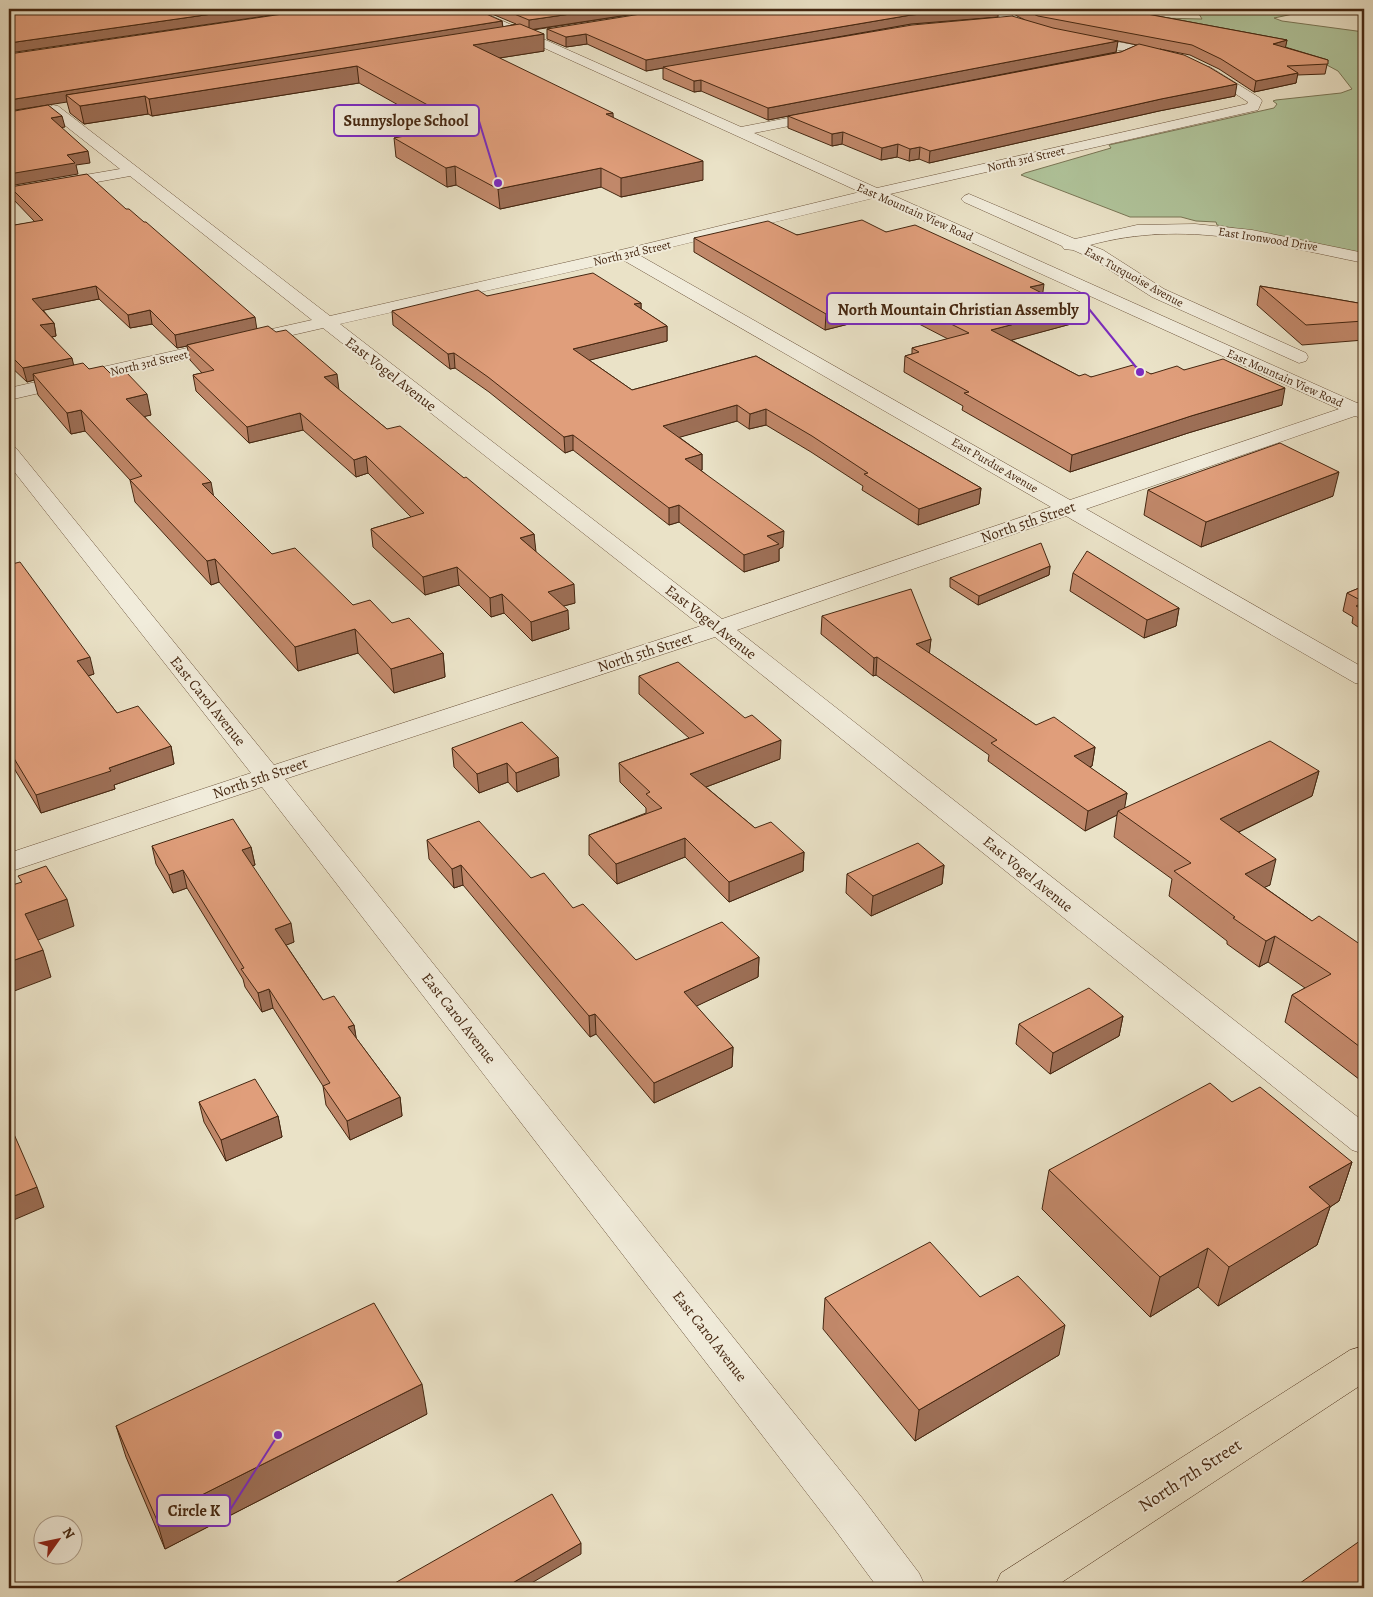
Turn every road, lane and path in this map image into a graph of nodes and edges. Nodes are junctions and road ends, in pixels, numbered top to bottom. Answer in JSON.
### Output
{"nodes":[{"id":1,"x":467,"y":9,"type":"edge"},
{"id":2,"x":998,"y":9,"type":"edge"},
{"id":3,"x":547,"y":33,"type":"edge"},
{"id":4,"x":1052,"y":34,"type":"edge"},
{"id":5,"x":525,"y":35,"type":"junction"},
{"id":6,"x":502,"y":37,"type":"edge"},
{"id":7,"x":1068,"y":37,"type":"edge"},
{"id":8,"x":1138,"y":48,"type":"junction"},
{"id":9,"x":1110,"y":58,"type":"edge"},
{"id":10,"x":1178,"y":58,"type":"edge"},
{"id":11,"x":1194,"y":64,"type":"edge"},
{"id":12,"x":644,"y":77,"type":"dead end"},
{"id":13,"x":624,"y":80,"type":"junction"},
{"id":14,"x":72,"y":106,"type":"edge"},
{"id":15,"x":834,"y":113,"type":"edge"},
{"id":16,"x":738,"y":132,"type":"junction"},
{"id":17,"x":132,"y":171,"type":"junction"},
{"id":18,"x":9,"y":193,"type":"edge"},
{"id":19,"x":875,"y":194,"type":"junction"},
{"id":20,"x":968,"y":199,"type":"dead end"},
{"id":21,"x":1074,"y":245,"type":"junction"},
{"id":22,"x":624,"y":254,"type":"junction"},
{"id":23,"x":1364,"y":258,"type":"edge"},
{"id":24,"x":1023,"y":261,"type":"junction"},
{"id":25,"x":326,"y":323,"type":"junction"},
{"id":26,"x":1299,"y":357,"type":"dead end"},
{"id":27,"x":9,"y":394,"type":"edge"},
{"id":28,"x":1362,"y":410,"type":"edge"},
{"id":29,"x":9,"y":452,"type":"edge"},
{"id":30,"x":1069,"y":508,"type":"junction"},
{"id":31,"x":719,"y":628,"type":"junction"},
{"id":32,"x":1364,"y":678,"type":"edge"},
{"id":33,"x":268,"y":776,"type":"junction"},
{"id":34,"x":9,"y":863,"type":"edge"},
{"id":35,"x":1364,"y":1141,"type":"edge"},
{"id":36,"x":1364,"y":1362,"type":"edge"},
{"id":37,"x":904,"y":1588,"type":"edge"},
{"id":38,"x":1016,"y":1588,"type":"edge"}],
"edges":[{"from":1,"to":5,"type":"street","name":"East Mountain View Road"},
{"from":2,"to":4,"type":"street"},
{"from":3,"to":5,"type":"street"},
{"from":5,"to":6,"type":"street"},
{"from":5,"to":13,"type":"street","name":"East Mountain View Road"},
{"from":7,"to":8,"type":"street"},
{"from":8,"to":9,"type":"street"},
{"from":8,"to":10,"type":"street"},
{"from":11,"to":19,"type":"street","name":"North 3rd Street"},
{"from":12,"to":13,"type":"street"},
{"from":13,"to":16,"type":"street","name":"East Mountain View Road"},
{"from":14,"to":17,"type":"street","name":"East Vogel Avenue"},
{"from":15,"to":16,"type":"street"},
{"from":16,"to":19,"type":"street","name":"East Mountain View Road"},
{"from":17,"to":18,"type":"street"},
{"from":17,"to":25,"type":"street","name":"East Vogel Avenue"},
{"from":19,"to":22,"type":"street","name":"North 3rd Street"},
{"from":19,"to":24,"type":"street","name":"East Mountain View Road"},
{"from":20,"to":21,"type":"street","name":"East Turquoise Avenue"},
{"from":21,"to":23,"type":"street","name":"East Ironwood Drive"},
{"from":21,"to":24,"type":"street","name":"East Ironwood Drive"},
{"from":21,"to":26,"type":"street","name":"East Turquoise Avenue"},
{"from":22,"to":25,"type":"street","name":"North 3rd Street"},
{"from":22,"to":30,"type":"street","name":"East Purdue Avenue"},
{"from":24,"to":28,"type":"street","name":"East Mountain View Road"},
{"from":25,"to":27,"type":"street","name":"North 3rd Street"},
{"from":25,"to":31,"type":"street","name":"East Vogel Avenue"},
{"from":28,"to":30,"type":"street","name":"North 5th Street"},
{"from":29,"to":33,"type":"street","name":"East Carol Avenue"},
{"from":30,"to":31,"type":"street","name":"North 5th Street"},
{"from":30,"to":32,"type":"street","name":"East Purdue Avenue"},
{"from":31,"to":33,"type":"street","name":"North 5th Street"},
{"from":31,"to":35,"type":"street","name":"East Vogel Avenue"},
{"from":33,"to":34,"type":"street","name":"North 5th Street"},
{"from":33,"to":37,"type":"street","name":"East Carol Avenue"},
{"from":36,"to":38,"type":"main road","name":"North 7th Street"}]}
